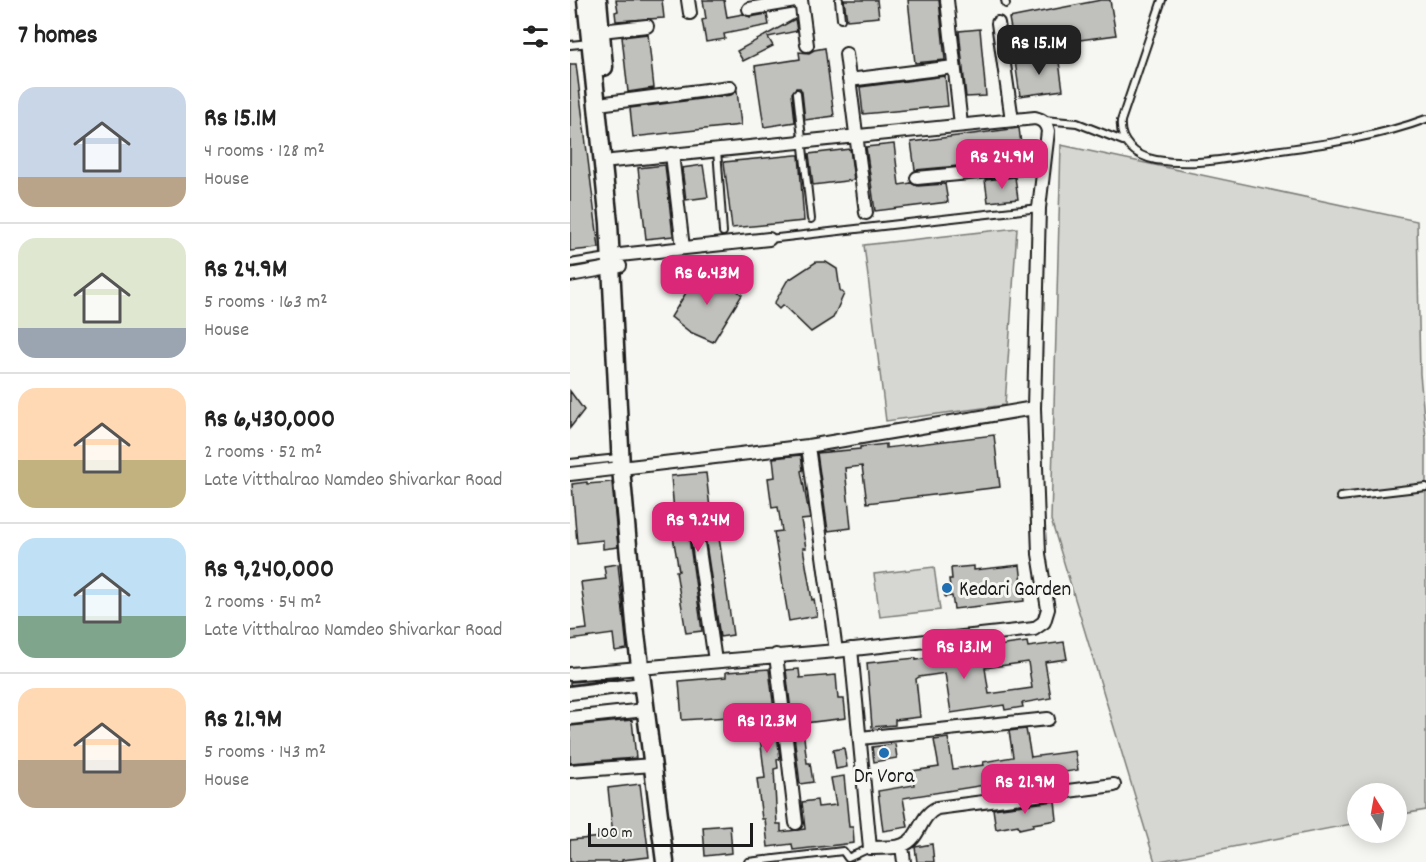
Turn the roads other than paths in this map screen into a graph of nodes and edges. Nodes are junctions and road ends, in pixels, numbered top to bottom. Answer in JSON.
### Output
{"nodes":[{"id":1,"x":586,"y":0,"type":"edge"},
{"id":2,"x":598,"y":0,"type":"edge"},
{"id":3,"x":688,"y":0,"type":"edge"},
{"id":4,"x":801,"y":0,"type":"edge"},
{"id":5,"x":838,"y":0,"type":"edge"},
{"id":6,"x":947,"y":0,"type":"edge"},
{"id":7,"x":1162,"y":0,"type":"edge"},
{"id":8,"x":749,"y":9,"type":"dead end"},
{"id":9,"x":690,"y":13,"type":"dead end"},
{"id":10,"x":841,"y":19,"type":"dead end"},
{"id":11,"x":998,"y":23,"type":"dead end"},
{"id":12,"x":646,"y":26,"type":"dead end"},
{"id":13,"x":598,"y":38,"type":"junction"},
{"id":14,"x":570,"y":45,"type":"edge"},
{"id":15,"x":807,"y":45,"type":"dead end"},
{"id":16,"x":846,"y":54,"type":"dead end"},
{"id":17,"x":954,"y":67,"type":"junction"},
{"id":18,"x":849,"y":80,"type":"junction"},
{"id":19,"x":730,"y":87,"type":"dead end"},
{"id":20,"x":797,"y":93,"type":"dead end"},
{"id":21,"x":606,"y":103,"type":"junction"},
{"id":22,"x":1041,"y":119,"type":"junction"},
{"id":23,"x":1426,"y":119,"type":"edge"},
{"id":24,"x":1012,"y":120,"type":"junction"},
{"id":25,"x":961,"y":125,"type":"junction"},
{"id":26,"x":857,"y":135,"type":"junction"},
{"id":27,"x":804,"y":140,"type":"junction"},
{"id":28,"x":1124,"y":141,"type":"junction"},
{"id":29,"x":717,"y":149,"type":"junction"},
{"id":30,"x":672,"y":154,"type":"junction"},
{"id":31,"x":612,"y":161,"type":"junction"},
{"id":32,"x":1044,"y":166,"type":"junction"},
{"id":33,"x":917,"y":178,"type":"dead end"},
{"id":34,"x":1039,"y":208,"type":"junction"},
{"id":35,"x":866,"y":213,"type":"dead end"},
{"id":36,"x":811,"y":219,"type":"dead end"},
{"id":37,"x":723,"y":232,"type":"dead end"},
{"id":38,"x":769,"y":239,"type":"joint"},
{"id":39,"x":683,"y":248,"type":"junction"},
{"id":40,"x":616,"y":261,"type":"junction"},
{"id":41,"x":570,"y":263,"type":"edge"},
{"id":42,"x":570,"y":275,"type":"edge"},
{"id":43,"x":1034,"y":408,"type":"junction"},
{"id":44,"x":808,"y":446,"type":"junction"},
{"id":45,"x":570,"y":463,"type":"edge"},
{"id":46,"x":624,"y":463,"type":"junction"},
{"id":47,"x":570,"y":474,"type":"edge"},
{"id":48,"x":1426,"y":487,"type":"edge"},
{"id":49,"x":1340,"y":497,"type":"dead end"},
{"id":50,"x":694,"y":515,"type":"dead end"},
{"id":51,"x":851,"y":649,"type":"junction"},
{"id":52,"x":836,"y":651,"type":"junction"},
{"id":53,"x":776,"y":656,"type":"junction"},
{"id":54,"x":715,"y":661,"type":"junction"},
{"id":55,"x":644,"y":673,"type":"junction"},
{"id":56,"x":570,"y":674,"type":"edge"},
{"id":57,"x":570,"y":693,"type":"edge"},
{"id":58,"x":645,"y":710,"type":"junction"},
{"id":59,"x":570,"y":718,"type":"edge"},
{"id":60,"x":1048,"y":718,"type":"dead end"},
{"id":61,"x":860,"y":738,"type":"junction"},
{"id":62,"x":653,"y":765,"type":"junction"},
{"id":63,"x":570,"y":771,"type":"edge"},
{"id":64,"x":1114,"y":785,"type":"dead end"},
{"id":65,"x":795,"y":824,"type":"dead end"},
{"id":66,"x":902,"y":846,"type":"junction"},
{"id":67,"x":870,"y":848,"type":"junction"},
{"id":68,"x":787,"y":860,"type":"edge"},
{"id":69,"x":848,"y":860,"type":"edge"},
{"id":70,"x":665,"y":862,"type":"edge"},
{"id":71,"x":673,"y":862,"type":"edge"},
{"id":72,"x":748,"y":862,"type":"edge"},
{"id":73,"x":904,"y":862,"type":"edge"}],
"edges":[{"from":1,"to":13,"type":"main road"},
{"from":2,"to":13,"type":"main road"},
{"from":3,"to":9,"type":"street"},
{"from":4,"to":8,"type":"street"},
{"from":4,"to":15,"type":"street"},
{"from":5,"to":10,"type":"lane"},
{"from":6,"to":17,"type":"street"},
{"from":7,"to":28,"type":"lane"},
{"from":11,"to":24,"type":"street"},
{"from":12,"to":13,"type":"street"},
{"from":13,"to":14,"type":"lane"},
{"from":13,"to":21,"type":"main road"},
{"from":13,"to":40,"type":"main road"},
{"from":16,"to":18,"type":"street"},
{"from":17,"to":18,"type":"street"},
{"from":17,"to":25,"type":"street"},
{"from":18,"to":26,"type":"street"},
{"from":19,"to":21,"type":"street"},
{"from":20,"to":27,"type":"lane"},
{"from":21,"to":31,"type":"main road"},
{"from":22,"to":24,"type":"street"},
{"from":22,"to":28,"type":"lane"},
{"from":22,"to":32,"type":"street"},
{"from":23,"to":28,"type":"lane"},
{"from":24,"to":25,"type":"street"},
{"from":25,"to":26,"type":"street"},
{"from":26,"to":27,"type":"street"},
{"from":26,"to":35,"type":"street"},
{"from":27,"to":29,"type":"street"},
{"from":27,"to":36,"type":"lane"},
{"from":29,"to":30,"type":"street"},
{"from":29,"to":37,"type":"lane"},
{"from":30,"to":31,"type":"street"},
{"from":30,"to":39,"type":"street"},
{"from":31,"to":40,"type":"main road"},
{"from":32,"to":33,"type":"street"},
{"from":32,"to":34,"type":"street"},
{"from":34,"to":38,"type":"lane"},
{"from":34,"to":43,"type":"street"},
{"from":38,"to":39,"type":"street"},
{"from":39,"to":40,"type":"street"},
{"from":40,"to":41,"type":"lane"},
{"from":40,"to":42,"type":"street"},
{"from":40,"to":46,"type":"main road"},
{"from":43,"to":44,"type":"street"},
{"from":43,"to":51,"type":"street"},
{"from":44,"to":46,"type":"street"},
{"from":44,"to":52,"type":"street"},
{"from":45,"to":46,"type":"lane"},
{"from":46,"to":47,"type":"street"},
{"from":46,"to":55,"type":"main road"},
{"from":48,"to":49,"type":"lane"},
{"from":50,"to":54,"type":"street"},
{"from":51,"to":52,"type":"street"},
{"from":51,"to":61,"type":"street"},
{"from":52,"to":53,"type":"street"},
{"from":53,"to":54,"type":"street"},
{"from":53,"to":65,"type":"street"},
{"from":54,"to":55,"type":"street"},
{"from":55,"to":56,"type":"street"},
{"from":55,"to":57,"type":"street"},
{"from":55,"to":58,"type":"main road"},
{"from":55,"to":71,"type":"main road"},
{"from":58,"to":59,"type":"street"},
{"from":58,"to":62,"type":"main road"},
{"from":60,"to":61,"type":"street"},
{"from":61,"to":67,"type":"street"},
{"from":62,"to":63,"type":"street"},
{"from":62,"to":70,"type":"main road"},
{"from":64,"to":66,"type":"street"},
{"from":66,"to":67,"type":"street"},
{"from":66,"to":73,"type":"street"},
{"from":67,"to":69,"type":"lane"},
{"from":68,"to":69,"type":"lane"},
{"from":68,"to":72,"type":"lane"}]}
